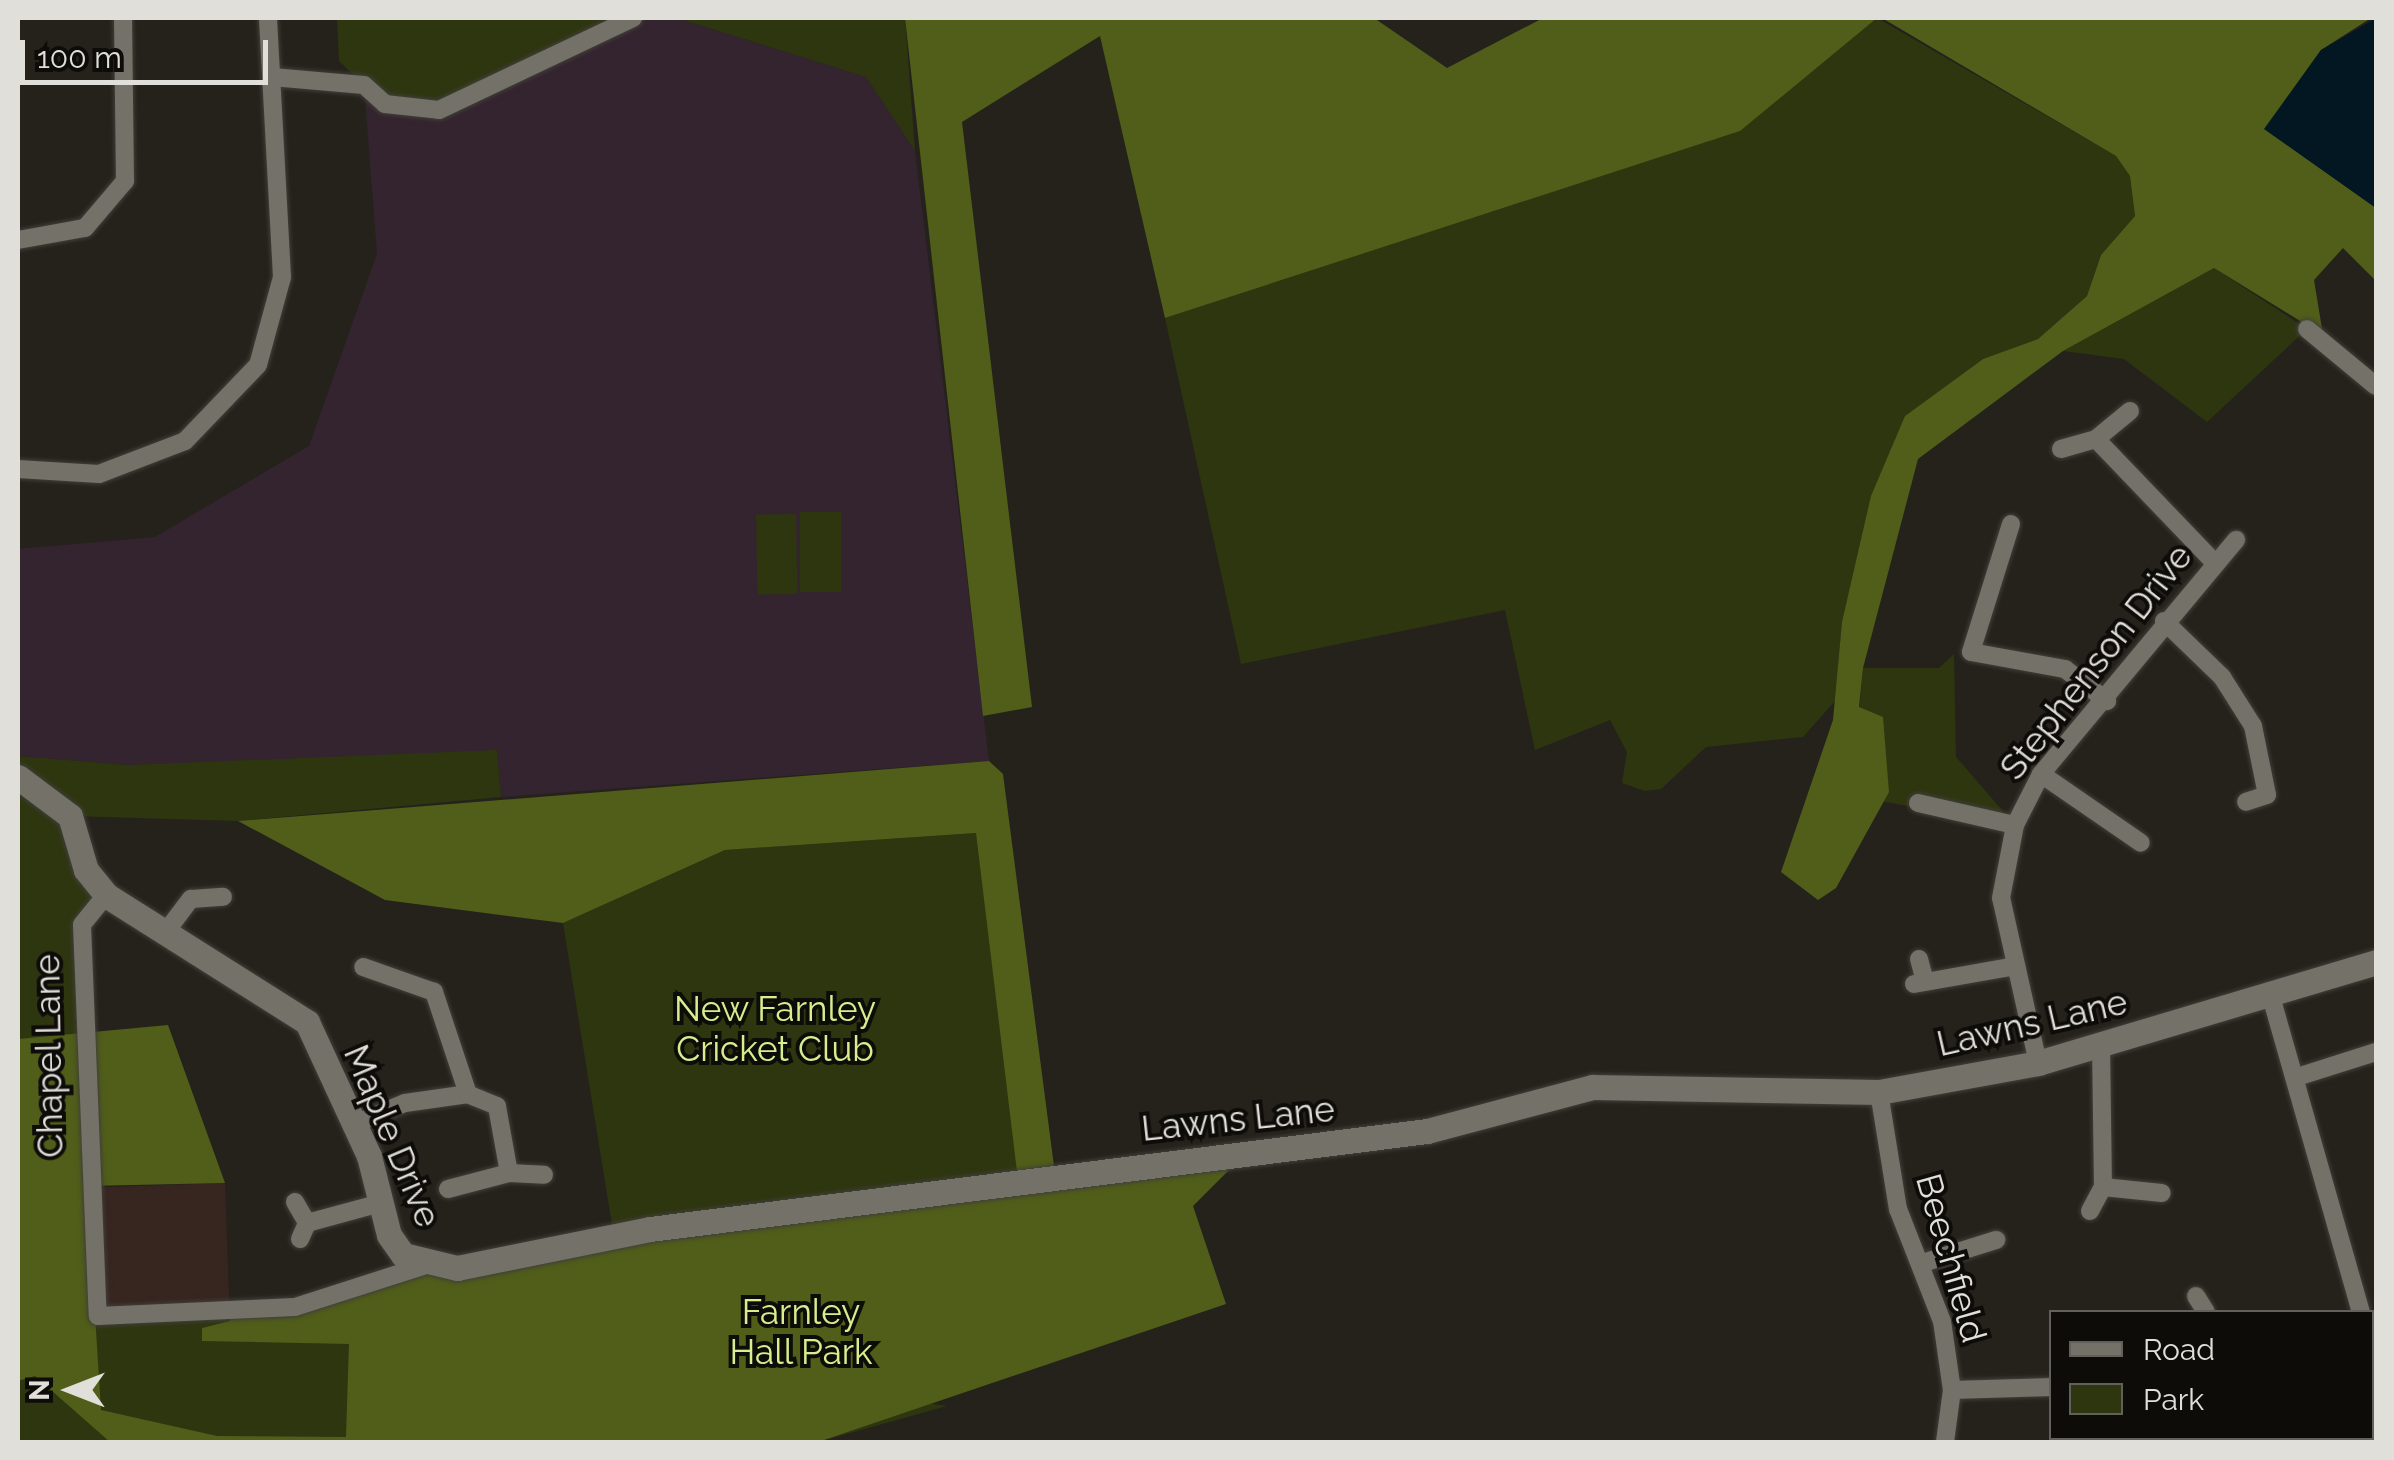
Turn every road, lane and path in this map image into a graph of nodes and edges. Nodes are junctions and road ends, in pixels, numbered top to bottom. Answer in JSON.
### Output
{"nodes":[{"id":1,"x":123,"y":18,"type":"edge"},
{"id":2,"x":268,"y":18,"type":"edge"},
{"id":3,"x":632,"y":18,"type":"edge"},
{"id":4,"x":272,"y":77,"type":"junction"},
{"id":5,"x":18,"y":240,"type":"edge"},
{"id":6,"x":2307,"y":329,"type":"dead end"},
{"id":7,"x":2376,"y":386,"type":"edge"},
{"id":8,"x":2130,"y":411,"type":"dead end"},
{"id":9,"x":2096,"y":439,"type":"junction"},
{"id":10,"x":2061,"y":449,"type":"dead end"},
{"id":11,"x":18,"y":469,"type":"edge"},
{"id":12,"x":2011,"y":524,"type":"dead end"},
{"id":13,"x":2236,"y":540,"type":"dead end"},
{"id":14,"x":2214,"y":561,"type":"junction"},
{"id":15,"x":2164,"y":621,"type":"junction"},
{"id":16,"x":2107,"y":701,"type":"junction"},
{"id":17,"x":2041,"y":774,"type":"junction"},
{"id":18,"x":18,"y":778,"type":"edge"},
{"id":19,"x":2246,"y":802,"type":"dead end"},
{"id":20,"x":1918,"y":803,"type":"dead end"},
{"id":21,"x":2015,"y":825,"type":"junction"},
{"id":22,"x":2141,"y":843,"type":"dead end"},
{"id":23,"x":106,"y":895,"type":"junction"},
{"id":24,"x":223,"y":897,"type":"dead end"},
{"id":25,"x":168,"y":928,"type":"junction"},
{"id":26,"x":1919,"y":959,"type":"dead end"},
{"id":27,"x":2376,"y":962,"type":"edge"},
{"id":28,"x":2010,"y":967,"type":"junction"},
{"id":29,"x":363,"y":968,"type":"dead end"},
{"id":30,"x":2272,"y":1000,"type":"junction"},
{"id":31,"x":2101,"y":1044,"type":"junction"},
{"id":32,"x":2376,"y":1052,"type":"edge"},
{"id":33,"x":2038,"y":1063,"type":"junction"},
{"id":34,"x":2297,"y":1077,"type":"junction"},
{"id":35,"x":1879,"y":1092,"type":"junction"},
{"id":36,"x":468,"y":1094,"type":"junction"},
{"id":37,"x":355,"y":1124,"type":"junction"},
{"id":38,"x":509,"y":1173,"type":"junction"},
{"id":39,"x":544,"y":1175,"type":"dead end"},
{"id":40,"x":2103,"y":1187,"type":"junction"},
{"id":41,"x":448,"y":1189,"type":"dead end"},
{"id":42,"x":2162,"y":1193,"type":"dead end"},
{"id":43,"x":295,"y":1202,"type":"dead end"},
{"id":44,"x":377,"y":1204,"type":"junction"},
{"id":45,"x":2090,"y":1211,"type":"dead end"},
{"id":46,"x":1996,"y":1240,"type":"dead end"},
{"id":47,"x":1923,"y":1262,"type":"junction"},
{"id":48,"x":426,"y":1264,"type":"junction"},
{"id":49,"x":2196,"y":1296,"type":"dead end"},
{"id":50,"x":2205,"y":1310,"type":"edge"},
{"id":51,"x":2360,"y":1310,"type":"edge"},
{"id":52,"x":98,"y":1316,"type":"joint"},
{"id":53,"x":2049,"y":1386,"type":"edge"},
{"id":54,"x":1952,"y":1390,"type":"junction"},
{"id":55,"x":1945,"y":1442,"type":"edge"}],
"edges":[{"from":1,"to":5,"type":"street"},
{"from":2,"to":4,"type":"street"},
{"from":3,"to":4,"type":"street"},
{"from":4,"to":11,"type":"street"},
{"from":6,"to":7,"type":"street"},
{"from":8,"to":9,"type":"street"},
{"from":9,"to":10,"type":"street"},
{"from":9,"to":14,"type":"street"},
{"from":12,"to":16,"type":"street"},
{"from":13,"to":14,"type":"street","name":"Stephenson Drive"},
{"from":14,"to":15,"type":"street","name":"Stephenson Drive"},
{"from":15,"to":16,"type":"street","name":"Stephenson Drive"},
{"from":15,"to":19,"type":"street"},
{"from":16,"to":17,"type":"street","name":"Stephenson Drive"},
{"from":17,"to":21,"type":"street","name":"Stephenson Drive"},
{"from":17,"to":22,"type":"street"},
{"from":18,"to":23,"type":"street"},
{"from":20,"to":21,"type":"street"},
{"from":21,"to":28,"type":"street","name":"Stephenson Drive"},
{"from":23,"to":25,"type":"street","name":"Maple Drive"},
{"from":23,"to":52,"type":"street","name":"Chapel Lane"},
{"from":24,"to":25,"type":"street"},
{"from":25,"to":37,"type":"street","name":"Maple Drive"},
{"from":26,"to":28,"type":"street"},
{"from":27,"to":30,"type":"street","name":"Lawns Lane"},
{"from":28,"to":33,"type":"street","name":"Stephenson Drive"},
{"from":29,"to":36,"type":"street"},
{"from":30,"to":31,"type":"street","name":"Lawns Lane"},
{"from":30,"to":34,"type":"street"},
{"from":31,"to":33,"type":"street","name":"Lawns Lane"},
{"from":31,"to":40,"type":"street"},
{"from":32,"to":34,"type":"street"},
{"from":33,"to":35,"type":"street","name":"Lawns Lane"},
{"from":34,"to":51,"type":"street"},
{"from":35,"to":47,"type":"street","name":"Beechfield"},
{"from":35,"to":48,"type":"street","name":"Lawns Lane"},
{"from":36,"to":37,"type":"street"},
{"from":36,"to":38,"type":"street"},
{"from":37,"to":44,"type":"street","name":"Maple Drive"},
{"from":38,"to":39,"type":"street"},
{"from":38,"to":41,"type":"street"},
{"from":40,"to":42,"type":"street"},
{"from":40,"to":45,"type":"street"},
{"from":43,"to":44,"type":"street"},
{"from":44,"to":48,"type":"street","name":"Maple Drive"},
{"from":46,"to":47,"type":"street"},
{"from":47,"to":54,"type":"street","name":"Beechfield"},
{"from":48,"to":52,"type":"street","name":"Lawns Lane"},
{"from":49,"to":50,"type":"street"},
{"from":53,"to":54,"type":"street"},
{"from":54,"to":55,"type":"street","name":"Beechfield"}]}
